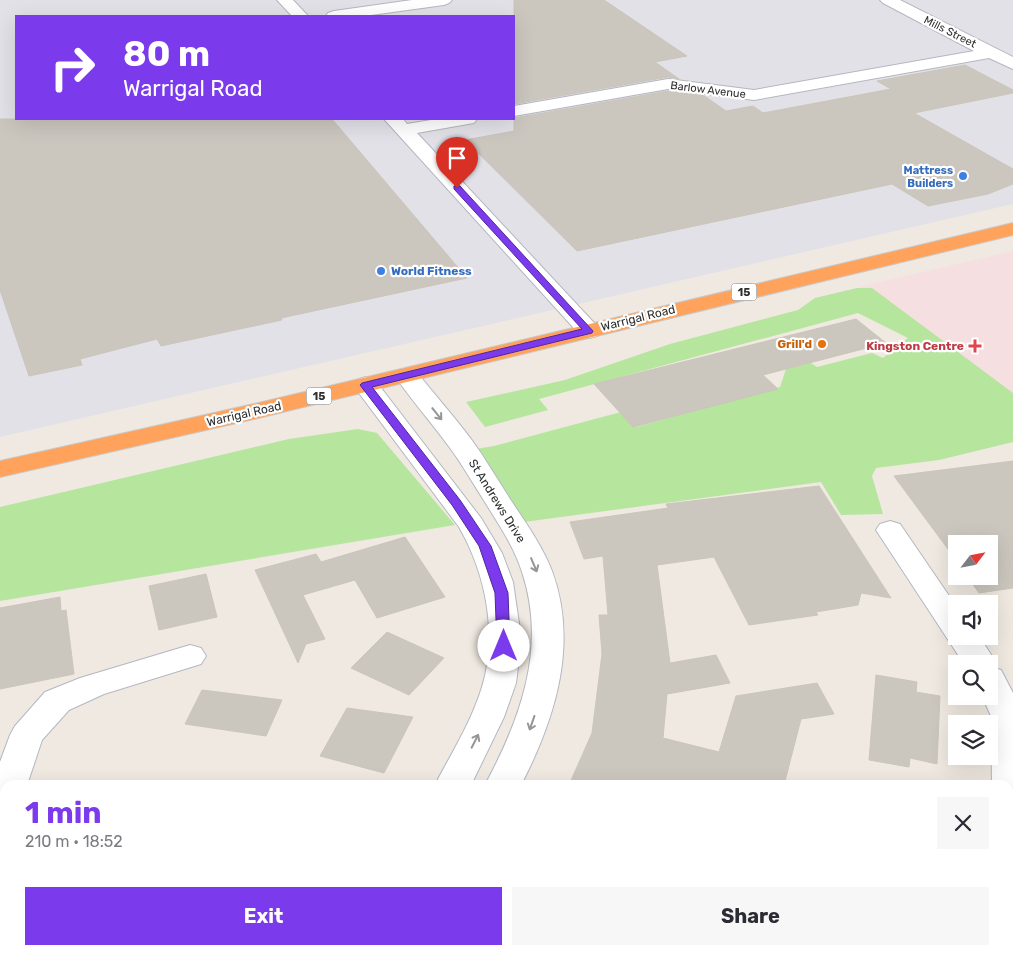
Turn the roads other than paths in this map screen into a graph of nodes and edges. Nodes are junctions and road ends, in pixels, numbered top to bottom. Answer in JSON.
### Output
{"nodes":[{"id":1,"x":285,"y":0,"type":"edge"},
{"id":2,"x":444,"y":0,"type":"edge"},
{"id":3,"x":888,"y":0,"type":"edge"},
{"id":4,"x":299,"y":15,"type":"edge"},
{"id":5,"x":341,"y":15,"type":"edge"},
{"id":6,"x":990,"y":52,"type":"junction"},
{"id":7,"x":1013,"y":64,"type":"edge"},
{"id":8,"x":515,"y":111,"type":"edge"},
{"id":9,"x":454,"y":120,"type":"edge"},
{"id":10,"x":398,"y":124,"type":"edge"},
{"id":11,"x":1013,"y":229,"type":"edge"},
{"id":12,"x":588,"y":331,"type":"junction"},
{"id":13,"x":406,"y":376,"type":"junction"},
{"id":14,"x":366,"y":385,"type":"junction"},
{"id":15,"x":0,"y":469,"type":"edge"},
{"id":16,"x":890,"y":530,"type":"dead end"},
{"id":17,"x":948,"y":617,"type":"edge"},
{"id":18,"x":190,"y":656,"type":"dead end"},
{"id":19,"x":998,"y":696,"type":"edge"},
{"id":20,"x":11,"y":780,"type":"edge"},
{"id":21,"x":456,"y":780,"type":"edge"},
{"id":22,"x":505,"y":780,"type":"edge"},
{"id":23,"x":1009,"y":780,"type":"edge"}],
"edges":[{"from":1,"to":4,"type":"street"},
{"from":2,"to":5,"type":"street"},
{"from":3,"to":6,"type":"street","name":"Mills Street"},
{"from":6,"to":7,"type":"street","name":"Mills Street"},
{"from":6,"to":8,"type":"street","name":"Barlow Avenue"},
{"from":9,"to":10,"type":"street"},
{"from":10,"to":12,"type":"street"},
{"from":11,"to":12,"type":"highway","name":"Warrigal Road","number":"15"},
{"from":12,"to":13,"type":"highway","name":"Warrigal Road","number":"15"},
{"from":13,"to":14,"type":"highway","name":"Warrigal Road","number":"15"},
{"from":13,"to":22,"type":"street","name":"St Andrews Drive","one_way":true},
{"from":14,"to":15,"type":"highway","name":"Warrigal Road","number":"15"},
{"from":21,"to":14,"type":"street","one_way":true},
{"from":16,"to":17,"type":"street"},
{"from":18,"to":20,"type":"street"},
{"from":19,"to":23,"type":"street"}]}
